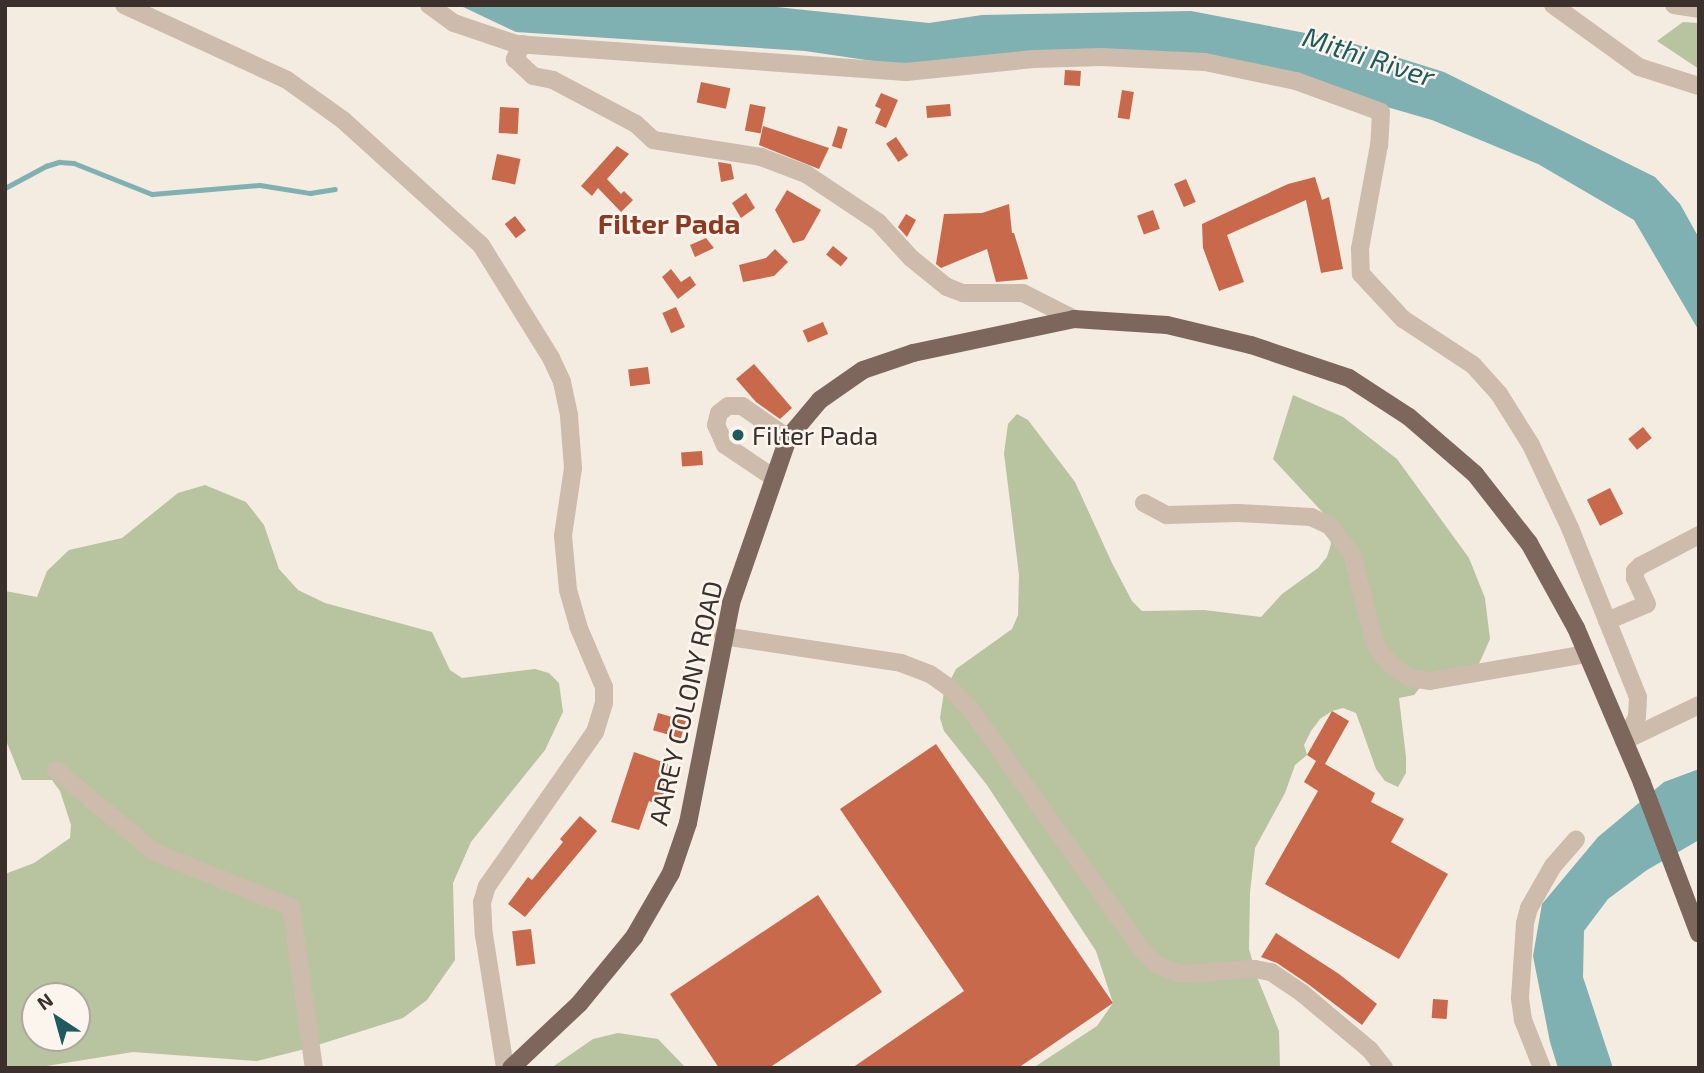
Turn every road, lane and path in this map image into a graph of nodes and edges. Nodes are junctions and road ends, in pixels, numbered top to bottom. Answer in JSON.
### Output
{"nodes":[{"id":1,"x":124,"y":5,"type":"edge"},
{"id":2,"x":429,"y":5,"type":"edge"},
{"id":3,"x":1553,"y":5,"type":"edge"},
{"id":4,"x":1674,"y":5,"type":"edge"},
{"id":5,"x":1699,"y":9,"type":"edge"},
{"id":6,"x":522,"y":44,"type":"junction"},
{"id":7,"x":1699,"y":86,"type":"edge"},
{"id":8,"x":1074,"y":319,"type":"junction"},
{"id":9,"x":788,"y":438,"type":"junction"},
{"id":10,"x":774,"y":478,"type":"junction"},
{"id":11,"x":1144,"y":503,"type":"dead end"},
{"id":12,"x":1699,"y":535,"type":"edge"},
{"id":13,"x":1607,"y":621,"type":"junction"},
{"id":14,"x":723,"y":636,"type":"junction"},
{"id":15,"x":1587,"y":654,"type":"junction"},
{"id":16,"x":1699,"y":705,"type":"edge"},
{"id":17,"x":1624,"y":741,"type":"junction"},
{"id":18,"x":56,"y":770,"type":"dead end"},
{"id":19,"x":1576,"y":840,"type":"dead end"},
{"id":20,"x":1699,"y":934,"type":"edge"},
{"id":21,"x":314,"y":1068,"type":"edge"},
{"id":22,"x":505,"y":1068,"type":"edge"},
{"id":23,"x":511,"y":1068,"type":"edge"},
{"id":24,"x":1384,"y":1068,"type":"edge"},
{"id":25,"x":1542,"y":1068,"type":"edge"}],
"edges":[{"from":1,"to":22,"type":"street"},
{"from":2,"to":6,"type":"street"},
{"from":3,"to":7,"type":"street"},
{"from":4,"to":5,"type":"street"},
{"from":6,"to":8,"type":"street"},
{"from":6,"to":13,"type":"street"},
{"from":8,"to":9,"type":"main road","name":"AAREY COLONY ROAD"},
{"from":8,"to":15,"type":"main road","name":"AAREY COLONY ROAD"},
{"from":9,"to":10,"type":"main road","name":"AAREY COLONY ROAD"},
{"from":9,"to":10,"type":"street"},
{"from":10,"to":14,"type":"main road","name":"AAREY COLONY ROAD"},
{"from":11,"to":15,"type":"street"},
{"from":12,"to":13,"type":"street"},
{"from":13,"to":17,"type":"street"},
{"from":14,"to":23,"type":"main road","name":"AAREY COLONY ROAD"},
{"from":14,"to":24,"type":"street"},
{"from":15,"to":17,"type":"main road","name":"AAREY COLONY ROAD"},
{"from":16,"to":17,"type":"street"},
{"from":17,"to":20,"type":"main road","name":"AAREY COLONY ROAD"},
{"from":18,"to":21,"type":"street"},
{"from":19,"to":25,"type":"street"}]}
